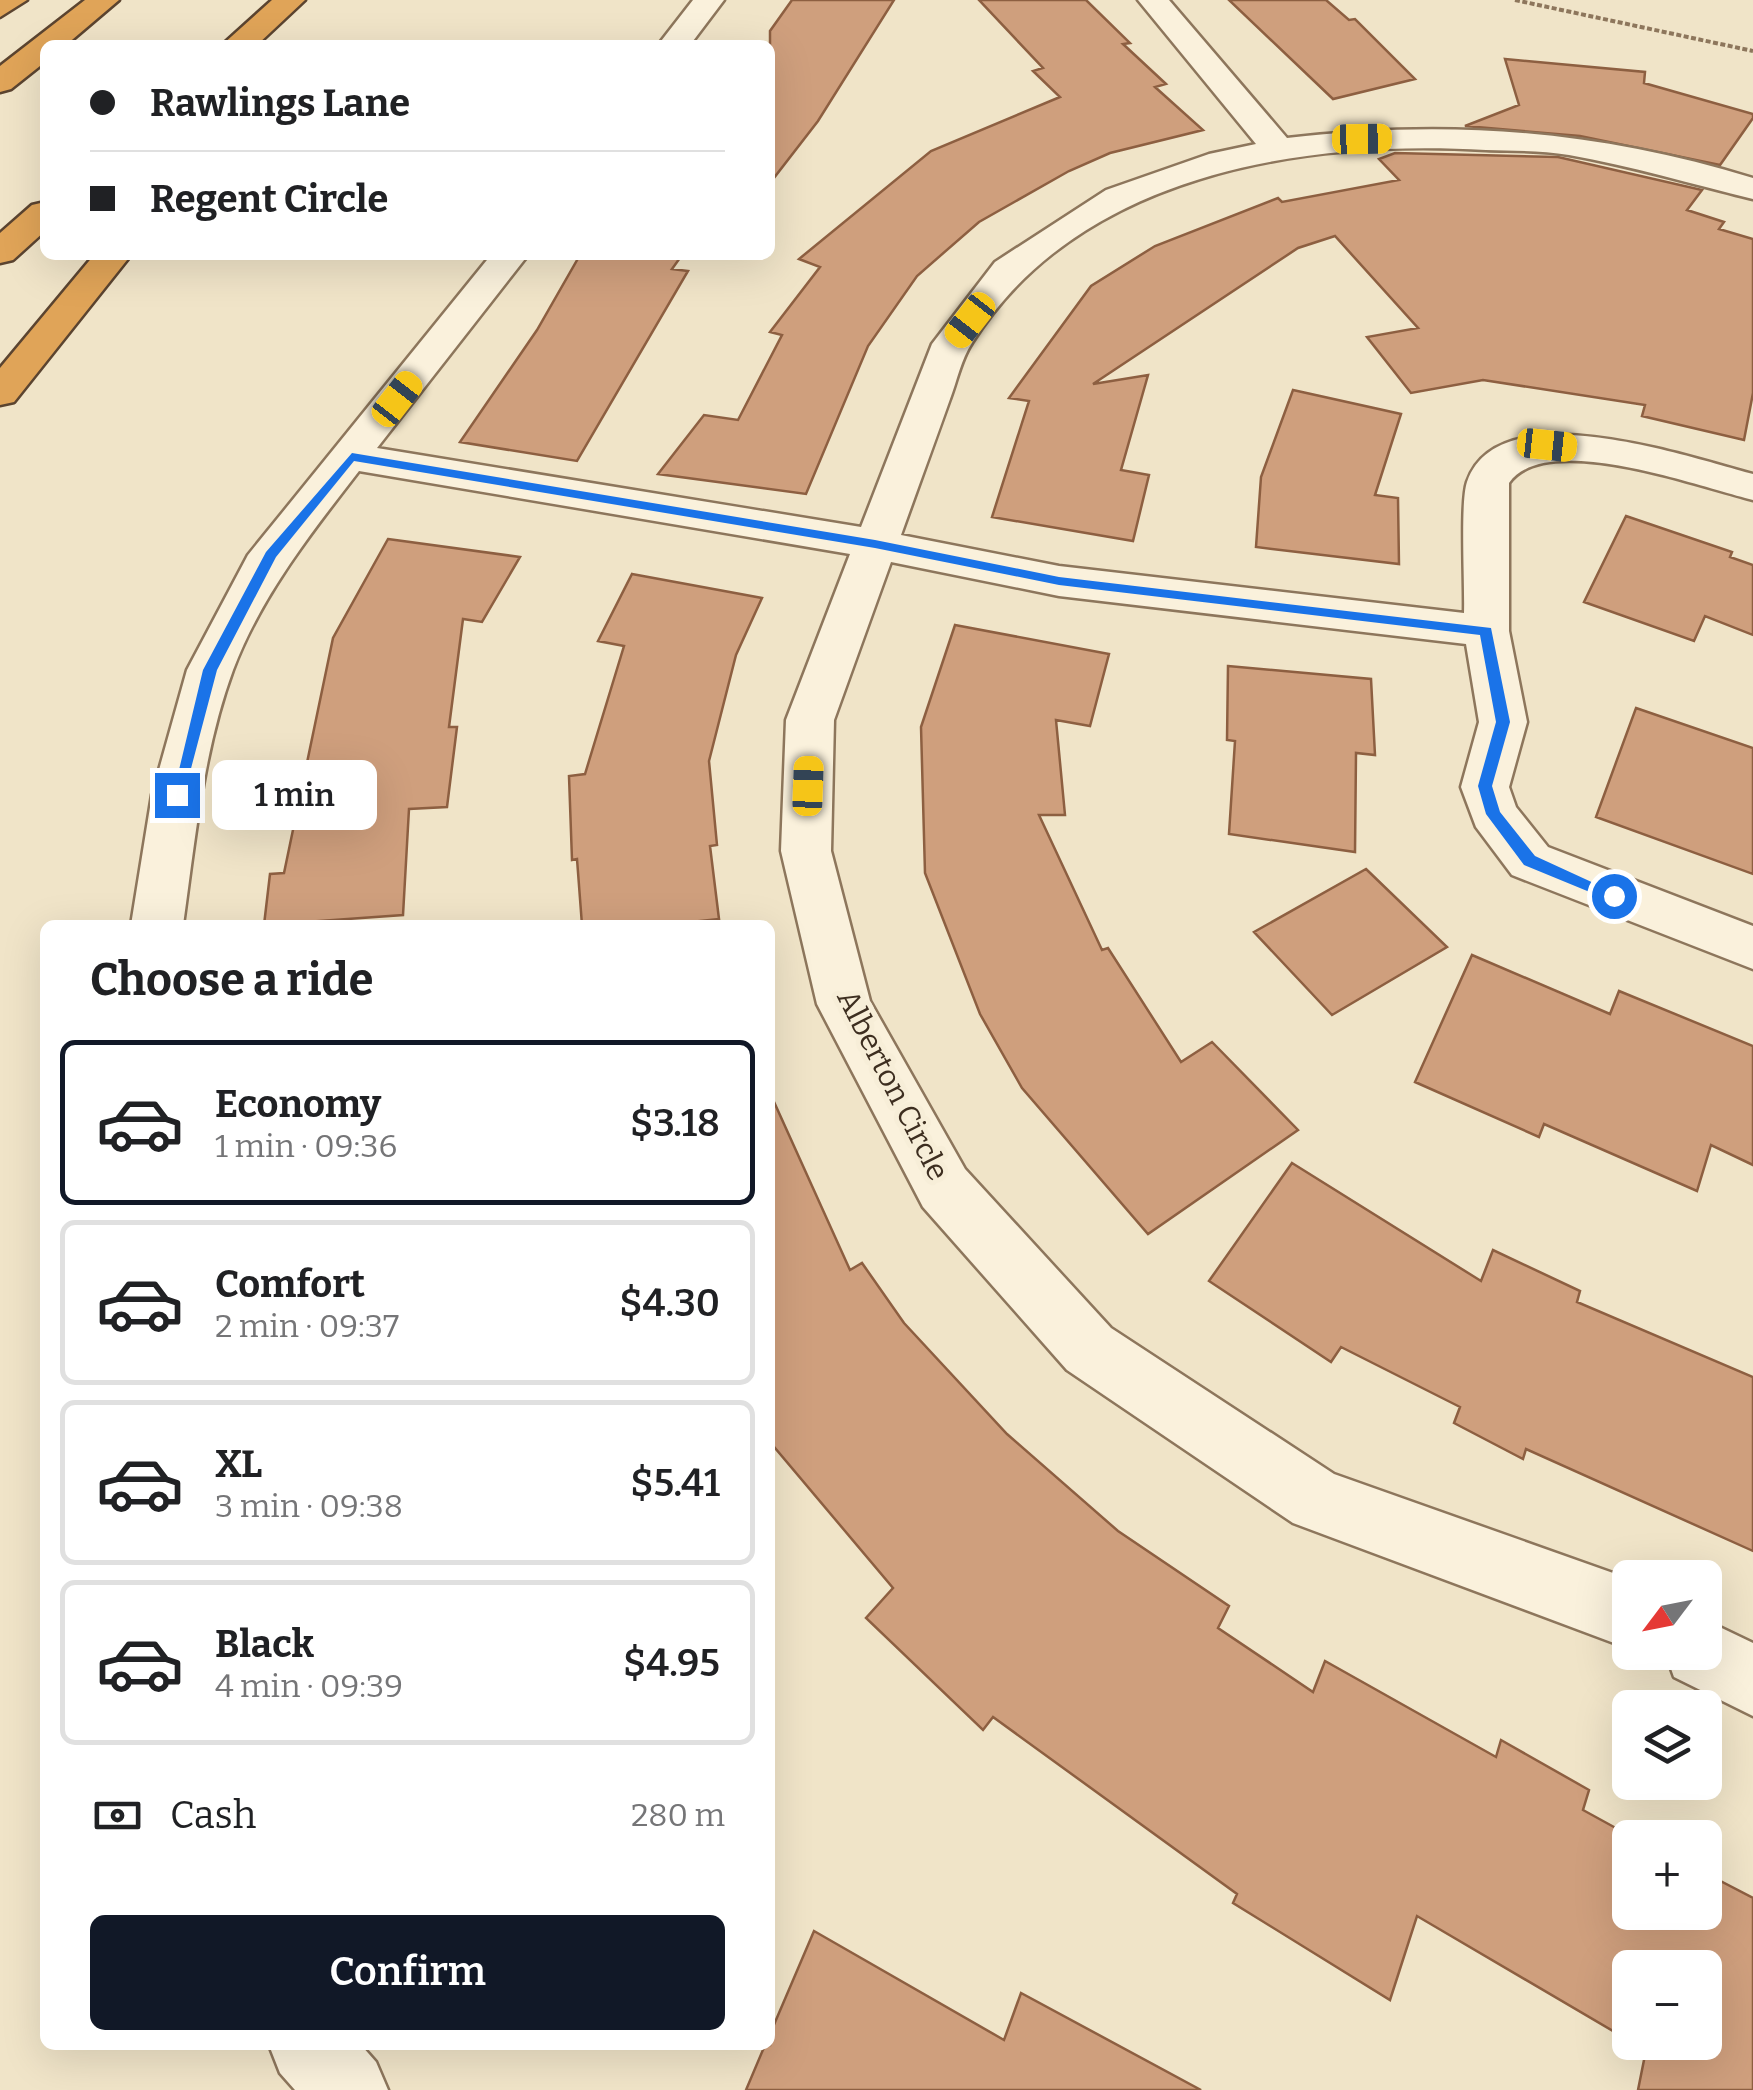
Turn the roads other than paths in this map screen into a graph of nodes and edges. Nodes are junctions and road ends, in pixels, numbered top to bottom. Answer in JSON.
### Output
{"nodes":[{"id":1,"x":12,"y":0,"type":"edge"},
{"id":2,"x":104,"y":0,"type":"edge"},
{"id":3,"x":709,"y":0,"type":"edge"},
{"id":4,"x":1153,"y":0,"type":"edge"},
{"id":5,"x":0,"y":8,"type":"edge"},
{"id":6,"x":302,"y":15,"type":"edge"},
{"id":7,"x":54,"y":40,"type":"edge"},
{"id":8,"x":249,"y":40,"type":"edge"},
{"id":9,"x":678,"y":40,"type":"edge"},
{"id":10,"x":40,"y":51,"type":"edge"},
{"id":11,"x":0,"y":82,"type":"edge"},
{"id":12,"x":1278,"y":149,"type":"junction"},
{"id":13,"x":1753,"y":190,"type":"edge"},
{"id":14,"x":40,"y":217,"type":"edge"},
{"id":15,"x":0,"y":252,"type":"edge"},
{"id":16,"x":109,"y":260,"type":"edge"},
{"id":17,"x":506,"y":260,"type":"edge"},
{"id":18,"x":0,"y":394,"type":"edge"},
{"id":19,"x":352,"y":457,"type":"junction"},
{"id":20,"x":1753,"y":486,"type":"edge"},
{"id":21,"x":875,"y":544,"type":"junction"},
{"id":22,"x":1486,"y":631,"type":"junction"},
{"id":23,"x":157,"y":920,"type":"edge"},
{"id":24,"x":1753,"y":948,"type":"edge"},
{"id":25,"x":1612,"y":1606,"type":"edge"},
{"id":26,"x":1722,"y":1664,"type":"edge"},
{"id":27,"x":1753,"y":1681,"type":"edge"},
{"id":28,"x":312,"y":2050,"type":"edge"},
{"id":29,"x":348,"y":2090,"type":"edge"}],
"edges":[{"from":1,"to":5,"type":"highway"},
{"from":2,"to":7,"type":"highway"},
{"from":3,"to":9,"type":"street"},
{"from":4,"to":12,"type":"street"},
{"from":6,"to":8,"type":"highway"},
{"from":10,"to":11,"type":"highway"},
{"from":12,"to":13,"type":"street","name":"Alberton Circle"},
{"from":12,"to":21,"type":"street","name":"Alberton Circle"},
{"from":14,"to":15,"type":"highway"},
{"from":16,"to":18,"type":"highway"},
{"from":17,"to":19,"type":"street"},
{"from":19,"to":21,"type":"street"},
{"from":19,"to":23,"type":"street"},
{"from":20,"to":22,"type":"street"},
{"from":21,"to":22,"type":"street"},
{"from":21,"to":25,"type":"street","name":"Alberton Circle"},
{"from":22,"to":24,"type":"street"},
{"from":26,"to":27,"type":"street"},
{"from":28,"to":29,"type":"street"}]}
